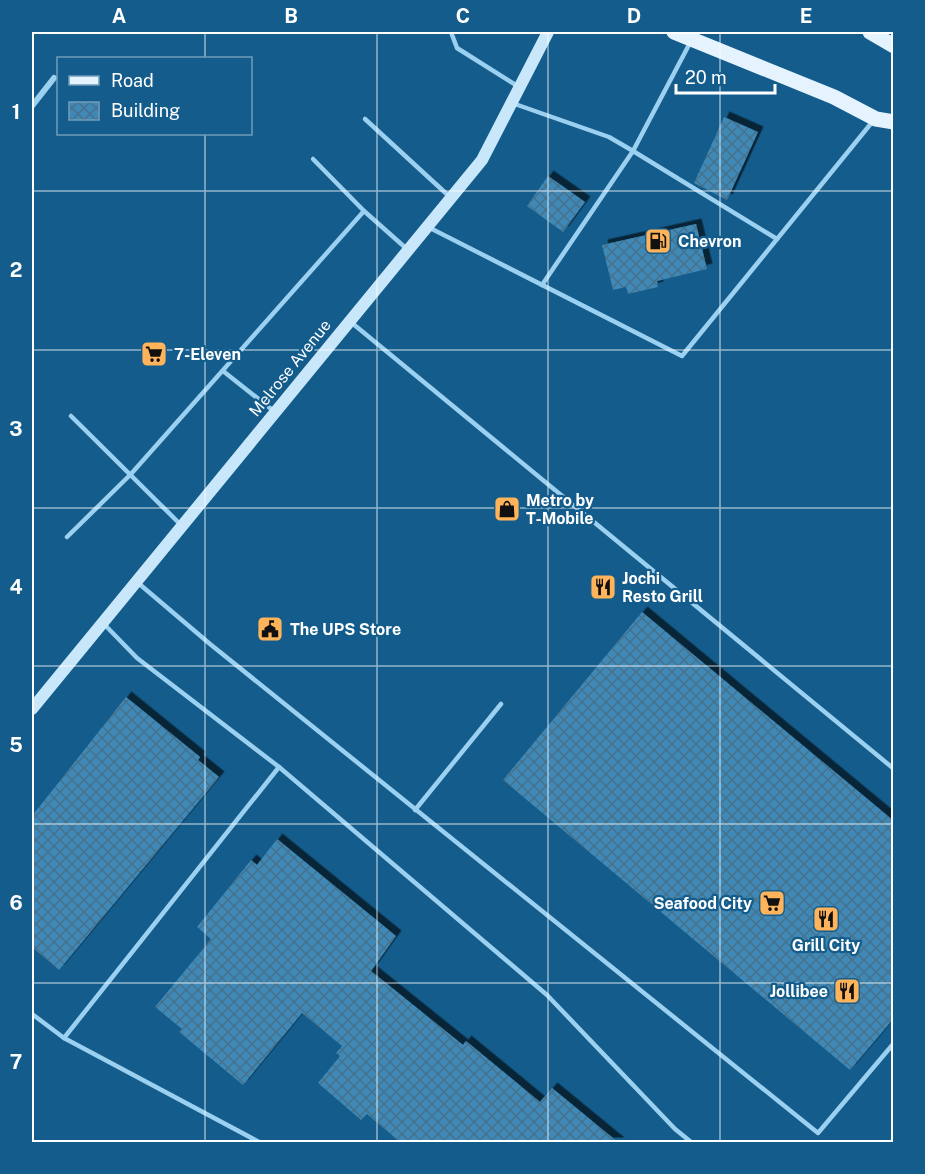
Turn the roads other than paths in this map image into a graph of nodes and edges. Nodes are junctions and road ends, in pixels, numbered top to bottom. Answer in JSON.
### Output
{"nodes":[{"id":1,"x":451,"y":32,"type":"edge"},
{"id":2,"x":548,"y":32,"type":"edge"},
{"id":3,"x":674,"y":32,"type":"edge"},
{"id":4,"x":870,"y":32,"type":"edge"},
{"id":5,"x":693,"y":39,"type":"junction"},
{"id":6,"x":894,"y":46,"type":"edge"},
{"id":7,"x":54,"y":78,"type":"dead end"},
{"id":8,"x":519,"y":87,"type":"junction"},
{"id":9,"x":511,"y":103,"type":"junction"},
{"id":10,"x":32,"y":106,"type":"edge"},
{"id":11,"x":366,"y":119,"type":"dead end"},
{"id":12,"x":876,"y":119,"type":"junction"},
{"id":13,"x":894,"y":122,"type":"edge"},
{"id":14,"x":633,"y":152,"type":"junction"},
{"id":15,"x":313,"y":159,"type":"dead end"},
{"id":16,"x":451,"y":198,"type":"junction"},
{"id":17,"x":364,"y":211,"type":"junction"},
{"id":18,"x":427,"y":227,"type":"junction"},
{"id":19,"x":777,"y":239,"type":"junction"},
{"id":20,"x":408,"y":250,"type":"junction"},
{"id":21,"x":543,"y":285,"type":"junction"},
{"id":22,"x":350,"y":321,"type":"junction"},
{"id":23,"x":223,"y":371,"type":"junction"},
{"id":24,"x":275,"y":412,"type":"junction"},
{"id":25,"x":71,"y":416,"type":"dead end"},
{"id":26,"x":130,"y":474,"type":"junction"},
{"id":27,"x":182,"y":526,"type":"junction"},
{"id":28,"x":66,"y":537,"type":"dead end"},
{"id":29,"x":137,"y":582,"type":"junction"},
{"id":30,"x":102,"y":623,"type":"junction"},
{"id":31,"x":501,"y":704,"type":"dead end"},
{"id":32,"x":32,"y":709,"type":"edge"},
{"id":33,"x":279,"y":767,"type":"junction"},
{"id":34,"x":894,"y":769,"type":"edge"},
{"id":35,"x":416,"y":810,"type":"junction"},
{"id":36,"x":32,"y":1014,"type":"edge"},
{"id":37,"x":64,"y":1038,"type":"junction"},
{"id":38,"x":894,"y":1043,"type":"edge"},
{"id":39,"x":259,"y":1143,"type":"edge"},
{"id":40,"x":691,"y":1143,"type":"edge"}],
"edges":[{"from":1,"to":8,"type":"lane"},
{"from":2,"to":8,"type":"street","name":"Melrose Avenue"},
{"from":3,"to":5,"type":"main road"},
{"from":4,"to":6,"type":"main road"},
{"from":5,"to":12,"type":"main road"},
{"from":5,"to":14,"type":"lane"},
{"from":7,"to":10,"type":"street"},
{"from":8,"to":9,"type":"street","name":"Melrose Avenue"},
{"from":9,"to":14,"type":"lane"},
{"from":9,"to":16,"type":"street","name":"Melrose Avenue"},
{"from":11,"to":16,"type":"lane"},
{"from":12,"to":13,"type":"main road"},
{"from":12,"to":19,"type":"lane"},
{"from":14,"to":19,"type":"lane"},
{"from":14,"to":21,"type":"lane"},
{"from":15,"to":17,"type":"lane"},
{"from":16,"to":18,"type":"street","name":"Melrose Avenue"},
{"from":17,"to":20,"type":"lane"},
{"from":17,"to":23,"type":"lane"},
{"from":18,"to":20,"type":"street","name":"Melrose Avenue"},
{"from":18,"to":21,"type":"lane"},
{"from":19,"to":21,"type":"lane"},
{"from":20,"to":22,"type":"street","name":"Melrose Avenue"},
{"from":22,"to":24,"type":"street","name":"Melrose Avenue"},
{"from":22,"to":34,"type":"lane"},
{"from":23,"to":24,"type":"lane"},
{"from":23,"to":26,"type":"lane"},
{"from":24,"to":27,"type":"street","name":"Melrose Avenue"},
{"from":25,"to":26,"type":"lane"},
{"from":26,"to":27,"type":"lane"},
{"from":26,"to":28,"type":"lane"},
{"from":27,"to":29,"type":"street","name":"Melrose Avenue"},
{"from":29,"to":30,"type":"street","name":"Melrose Avenue"},
{"from":29,"to":35,"type":"lane"},
{"from":30,"to":32,"type":"street","name":"Melrose Avenue"},
{"from":30,"to":33,"type":"lane"},
{"from":31,"to":35,"type":"lane"},
{"from":33,"to":37,"type":"lane"},
{"from":33,"to":40,"type":"lane"},
{"from":35,"to":38,"type":"lane"},
{"from":36,"to":37,"type":"lane"},
{"from":37,"to":39,"type":"lane"}]}
